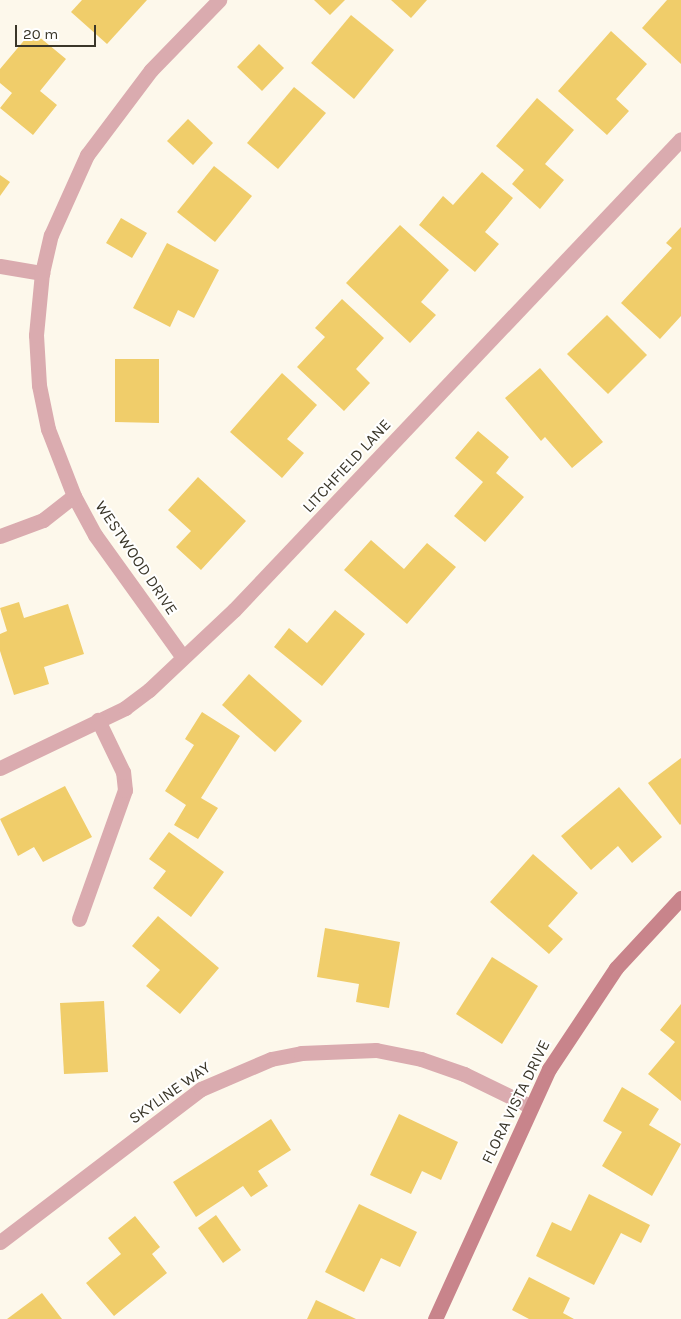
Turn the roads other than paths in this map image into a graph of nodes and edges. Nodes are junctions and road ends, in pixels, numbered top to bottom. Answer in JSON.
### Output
{"nodes":[{"id":1,"x":219,"y":0,"type":"edge"},
{"id":2,"x":681,"y":139,"type":"edge"},
{"id":3,"x":0,"y":266,"type":"edge"},
{"id":4,"x":42,"y":273,"type":"junction"},
{"id":5,"x":74,"y":496,"type":"junction"},
{"id":6,"x":0,"y":536,"type":"edge"},
{"id":7,"x":182,"y":656,"type":"junction"},
{"id":8,"x":98,"y":720,"type":"junction"},
{"id":9,"x":0,"y":768,"type":"edge"},
{"id":10,"x":681,"y":898,"type":"edge"},
{"id":11,"x":79,"y":919,"type":"dead end"},
{"id":12,"x":530,"y":1106,"type":"junction"},
{"id":13,"x":0,"y":1242,"type":"edge"},
{"id":14,"x":435,"y":1319,"type":"edge"}],
"edges":[{"from":1,"to":4,"type":"street","name":"WESTWOOD DRIVE"},
{"from":2,"to":7,"type":"street","name":"LITCHFIELD LANE"},
{"from":3,"to":4,"type":"street"},
{"from":4,"to":5,"type":"street","name":"WESTWOOD DRIVE"},
{"from":5,"to":6,"type":"street"},
{"from":5,"to":7,"type":"street","name":"WESTWOOD DRIVE"},
{"from":7,"to":8,"type":"street","name":"LITCHFIELD LANE"},
{"from":8,"to":9,"type":"street","name":"LITCHFIELD LANE"},
{"from":8,"to":11,"type":"street"},
{"from":10,"to":12,"type":"street","name":"FLORA VISTA DRIVE"},
{"from":12,"to":13,"type":"street","name":"SKYLINE WAY"},
{"from":12,"to":14,"type":"street","name":"FLORA VISTA DRIVE"}]}
